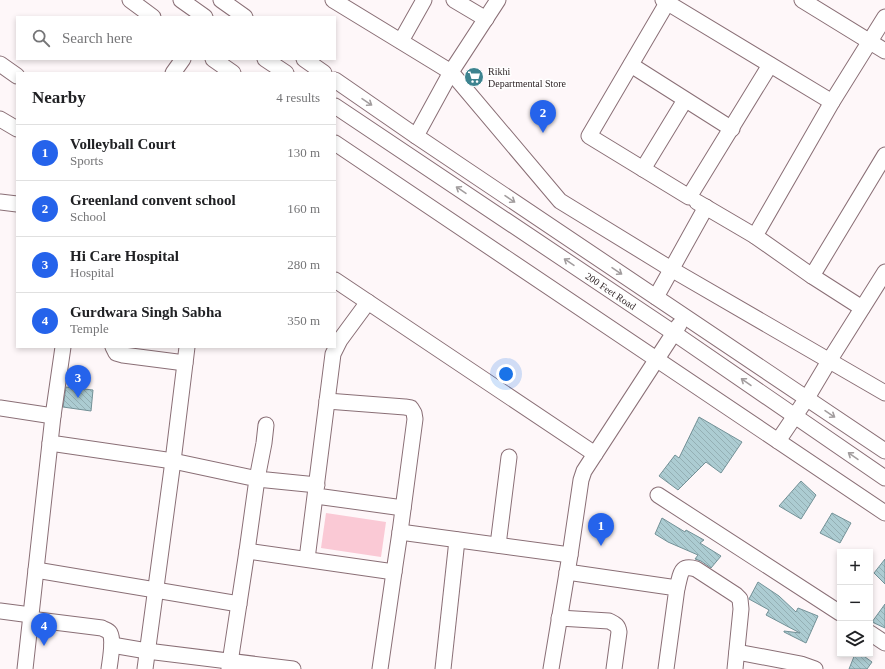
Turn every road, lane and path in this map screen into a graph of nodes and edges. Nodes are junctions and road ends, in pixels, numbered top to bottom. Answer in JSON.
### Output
{"nodes":[{"id":1,"x":130,"y":0,"type":"edge"},
{"id":2,"x":181,"y":0,"type":"edge"},
{"id":3,"x":222,"y":0,"type":"edge"},
{"id":4,"x":333,"y":0,"type":"edge"},
{"id":5,"x":424,"y":0,"type":"edge"},
{"id":6,"x":454,"y":0,"type":"edge"},
{"id":7,"x":498,"y":0,"type":"edge"},
{"id":8,"x":665,"y":1,"type":"edge"},
{"id":9,"x":807,"y":1,"type":"edge"},
{"id":10,"x":153,"y":16,"type":"edge"},
{"id":11,"x":204,"y":16,"type":"edge"},
{"id":12,"x":244,"y":16,"type":"edge"},
{"id":13,"x":885,"y":17,"type":"edge"},
{"id":14,"x":486,"y":19,"type":"junction"},
{"id":15,"x":401,"y":41,"type":"junction"},
{"id":16,"x":870,"y":42,"type":"junction"},
{"id":17,"x":885,"y":51,"type":"edge"},
{"id":18,"x":182,"y":60,"type":"edge"},
{"id":19,"x":214,"y":60,"type":"edge"},
{"id":20,"x":266,"y":60,"type":"edge"},
{"id":21,"x":303,"y":60,"type":"edge"},
{"id":22,"x":305,"y":60,"type":"edge"},
{"id":23,"x":0,"y":64,"type":"edge"},
{"id":24,"x":770,"y":64,"type":"junction"},
{"id":25,"x":630,"y":65,"type":"junction"},
{"id":26,"x":174,"y":72,"type":"edge"},
{"id":27,"x":232,"y":72,"type":"edge"},
{"id":28,"x":284,"y":72,"type":"edge"},
{"id":29,"x":297,"y":72,"type":"edge"},
{"id":30,"x":323,"y":72,"type":"edge"},
{"id":31,"x":451,"y":72,"type":"junction"},
{"id":32,"x":16,"y":75,"type":"edge"},
{"id":33,"x":336,"y":81,"type":"edge"},
{"id":34,"x":685,"y":100,"type":"junction"},
{"id":35,"x":832,"y":102,"type":"junction"},
{"id":36,"x":336,"y":107,"type":"edge"},
{"id":37,"x":0,"y":119,"type":"edge"},
{"id":38,"x":16,"y":127,"type":"edge"},
{"id":39,"x":732,"y":128,"type":"junction"},
{"id":40,"x":416,"y":136,"type":"junction"},
{"id":41,"x":336,"y":143,"type":"edge"},
{"id":42,"x":885,"y":154,"type":"edge"},
{"id":43,"x":644,"y":169,"type":"junction"},
{"id":44,"x":688,"y":196,"type":"junction"},
{"id":45,"x":16,"y":204,"type":"edge"},
{"id":46,"x":1,"y":206,"type":"edge"},
{"id":47,"x":706,"y":207,"type":"junction"},
{"id":48,"x":755,"y":236,"type":"junction"},
{"id":49,"x":671,"y":269,"type":"junction"},
{"id":50,"x":885,"y":272,"type":"edge"},
{"id":51,"x":812,"y":276,"type":"junction"},
{"id":52,"x":336,"y":281,"type":"edge"},
{"id":53,"x":656,"y":297,"type":"junction"},
{"id":54,"x":368,"y":302,"type":"junction"},
{"id":55,"x":862,"y":308,"type":"junction"},
{"id":56,"x":684,"y":316,"type":"junction"},
{"id":57,"x":674,"y":333,"type":"junction"},
{"id":58,"x":336,"y":347,"type":"edge"},
{"id":59,"x":63,"y":348,"type":"edge"},
{"id":60,"x":114,"y":348,"type":"edge"},
{"id":61,"x":187,"y":348,"type":"edge"},
{"id":62,"x":336,"y":348,"type":"edge"},
{"id":63,"x":657,"y":359,"type":"junction"},
{"id":64,"x":829,"y":361,"type":"junction"},
{"id":65,"x":185,"y":364,"type":"junction"},
{"id":66,"x":885,"y":393,"type":"edge"},
{"id":67,"x":807,"y":398,"type":"junction"},
{"id":68,"x":327,"y":401,"type":"junction"},
{"id":69,"x":0,"y":408,"type":"edge"},
{"id":70,"x":53,"y":416,"type":"junction"},
{"id":71,"x":795,"y":416,"type":"junction"},
{"id":72,"x":266,"y":425,"type":"dead end"},
{"id":73,"x":778,"y":441,"type":"junction"},
{"id":74,"x":50,"y":443,"type":"junction"},
{"id":75,"x":885,"y":451,"type":"edge"},
{"id":76,"x":595,"y":454,"type":"junction"},
{"id":77,"x":509,"y":457,"type":"dead end"},
{"id":78,"x":173,"y":462,"type":"junction"},
{"id":79,"x":885,"y":478,"type":"edge"},
{"id":80,"x":257,"y":479,"type":"junction"},
{"id":81,"x":316,"y":490,"type":"junction"},
{"id":82,"x":658,"y":495,"type":"dead end"},
{"id":83,"x":403,"y":508,"type":"junction"},
{"id":84,"x":885,"y":513,"type":"edge"},
{"id":85,"x":400,"y":532,"type":"junction"},
{"id":86,"x":457,"y":540,"type":"junction"},
{"id":87,"x":498,"y":545,"type":"junction"},
{"id":88,"x":247,"y":551,"type":"junction"},
{"id":89,"x":570,"y":555,"type":"junction"},
{"id":90,"x":307,"y":559,"type":"junction"},
{"id":91,"x":36,"y":570,"type":"junction"},
{"id":92,"x":394,"y":572,"type":"junction"},
{"id":93,"x":567,"y":572,"type":"junction"},
{"id":94,"x":677,"y":588,"type":"junction"},
{"id":95,"x":155,"y":590,"type":"junction"},
{"id":96,"x":239,"y":604,"type":"junction"},
{"id":97,"x":0,"y":611,"type":"edge"},
{"id":98,"x":837,"y":611,"type":"edge"},
{"id":99,"x":30,"y":617,"type":"junction"},
{"id":100,"x":559,"y":618,"type":"junction"},
{"id":101,"x":873,"y":635,"type":"edge"},
{"id":102,"x":885,"y":643,"type":"edge"},
{"id":103,"x":112,"y":645,"type":"junction"},
{"id":104,"x":147,"y":651,"type":"junction"},
{"id":105,"x":737,"y":652,"type":"junction"},
{"id":106,"x":230,"y":665,"type":"edge"},
{"id":107,"x":25,"y":669,"type":"edge"},
{"id":108,"x":109,"y":669,"type":"edge"},
{"id":109,"x":145,"y":669,"type":"edge"},
{"id":110,"x":286,"y":669,"type":"edge"},
{"id":111,"x":380,"y":669,"type":"edge"},
{"id":112,"x":443,"y":669,"type":"edge"},
{"id":113,"x":551,"y":669,"type":"edge"},
{"id":114,"x":614,"y":669,"type":"edge"},
{"id":115,"x":666,"y":669,"type":"edge"},
{"id":116,"x":735,"y":669,"type":"edge"},
{"id":117,"x":815,"y":669,"type":"edge"}],
"edges":[{"from":1,"to":10,"type":"street"},
{"from":2,"to":11,"type":"street"},
{"from":3,"to":12,"type":"street"},
{"from":4,"to":15,"type":"street"},
{"from":5,"to":15,"type":"street"},
{"from":6,"to":14,"type":"street"},
{"from":7,"to":14,"type":"street"},
{"from":8,"to":24,"type":"street"},
{"from":8,"to":25,"type":"street"},
{"from":9,"to":16,"type":"street"},
{"from":13,"to":16,"type":"street"},
{"from":14,"to":31,"type":"street"},
{"from":15,"to":31,"type":"street"},
{"from":16,"to":17,"type":"street"},
{"from":16,"to":35,"type":"street"},
{"from":18,"to":26,"type":"street"},
{"from":19,"to":27,"type":"street"},
{"from":20,"to":28,"type":"street"},
{"from":21,"to":29,"type":"street"},
{"from":22,"to":30,"type":"street"},
{"from":23,"to":32,"type":"street"},
{"from":24,"to":35,"type":"street"},
{"from":24,"to":39,"type":"street"},
{"from":25,"to":34,"type":"street"},
{"from":25,"to":43,"type":"street"},
{"from":31,"to":40,"type":"street"},
{"from":31,"to":49,"type":"street"},
{"from":33,"to":40,"type":"street","one_way":true},
{"from":34,"to":39,"type":"street"},
{"from":34,"to":43,"type":"street"},
{"from":35,"to":48,"type":"street"},
{"from":57,"to":36,"type":"street","name":"200 Feet Road","one_way":true},
{"from":37,"to":38,"type":"street"},
{"from":39,"to":44,"type":"street"},
{"from":40,"to":53,"type":"street","one_way":true},
{"from":41,"to":63,"type":"street"},
{"from":42,"to":51,"type":"street"},
{"from":43,"to":44,"type":"street"},
{"from":44,"to":47,"type":"street"},
{"from":45,"to":46,"type":"street"},
{"from":47,"to":48,"type":"street"},
{"from":47,"to":49,"type":"street"},
{"from":48,"to":51,"type":"street"},
{"from":49,"to":53,"type":"street"},
{"from":49,"to":64,"type":"street"},
{"from":50,"to":55,"type":"street"},
{"from":51,"to":55,"type":"street"},
{"from":52,"to":54,"type":"street"},
{"from":53,"to":56,"type":"street"},
{"from":54,"to":58,"type":"street"},
{"from":54,"to":76,"type":"street"},
{"from":55,"to":64,"type":"street"},
{"from":56,"to":57,"type":"street"},
{"from":56,"to":67,"type":"street"},
{"from":57,"to":63,"type":"street"},
{"from":71,"to":57,"type":"street","name":"200 Feet Road","one_way":true},
{"from":59,"to":70,"type":"street"},
{"from":60,"to":65,"type":"street"},
{"from":61,"to":65,"type":"street"},
{"from":62,"to":68,"type":"street"},
{"from":63,"to":73,"type":"street"},
{"from":63,"to":76,"type":"street"},
{"from":64,"to":66,"type":"street"},
{"from":64,"to":67,"type":"street"},
{"from":65,"to":78,"type":"street"},
{"from":67,"to":71,"type":"street"},
{"from":67,"to":75,"type":"street","one_way":true},
{"from":68,"to":81,"type":"street"},
{"from":68,"to":83,"type":"street"},
{"from":69,"to":70,"type":"street"},
{"from":70,"to":74,"type":"street"},
{"from":71,"to":73,"type":"street"},
{"from":79,"to":71,"type":"street","name":"200 Feet Road","one_way":true},
{"from":72,"to":80,"type":"street"},
{"from":73,"to":84,"type":"street"},
{"from":74,"to":78,"type":"street"},
{"from":74,"to":91,"type":"street"},
{"from":76,"to":89,"type":"street"},
{"from":77,"to":87,"type":"street"},
{"from":78,"to":80,"type":"street"},
{"from":78,"to":95,"type":"street"},
{"from":80,"to":81,"type":"street"},
{"from":80,"to":88,"type":"street"},
{"from":81,"to":83,"type":"street"},
{"from":81,"to":90,"type":"street"},
{"from":82,"to":98,"type":"street"},
{"from":83,"to":85,"type":"street"},
{"from":85,"to":86,"type":"street"},
{"from":85,"to":92,"type":"street"},
{"from":86,"to":87,"type":"street"},
{"from":86,"to":112,"type":"street"},
{"from":87,"to":89,"type":"street"},
{"from":88,"to":90,"type":"street"},
{"from":88,"to":96,"type":"street"},
{"from":89,"to":93,"type":"street"},
{"from":90,"to":92,"type":"street"},
{"from":91,"to":95,"type":"street"},
{"from":91,"to":99,"type":"street"},
{"from":92,"to":111,"type":"street"},
{"from":93,"to":94,"type":"street"},
{"from":93,"to":100,"type":"street"},
{"from":94,"to":105,"type":"street"},
{"from":94,"to":115,"type":"street"},
{"from":95,"to":96,"type":"street"},
{"from":95,"to":104,"type":"street"},
{"from":96,"to":106,"type":"street"},
{"from":97,"to":99,"type":"street"},
{"from":99,"to":103,"type":"street"},
{"from":99,"to":107,"type":"street"},
{"from":100,"to":113,"type":"street"},
{"from":100,"to":114,"type":"street"},
{"from":101,"to":102,"type":"street"},
{"from":103,"to":104,"type":"street"},
{"from":103,"to":108,"type":"street"},
{"from":104,"to":106,"type":"street"},
{"from":104,"to":109,"type":"street"},
{"from":105,"to":116,"type":"street"},
{"from":105,"to":117,"type":"street"},
{"from":106,"to":110,"type":"street"}]}
